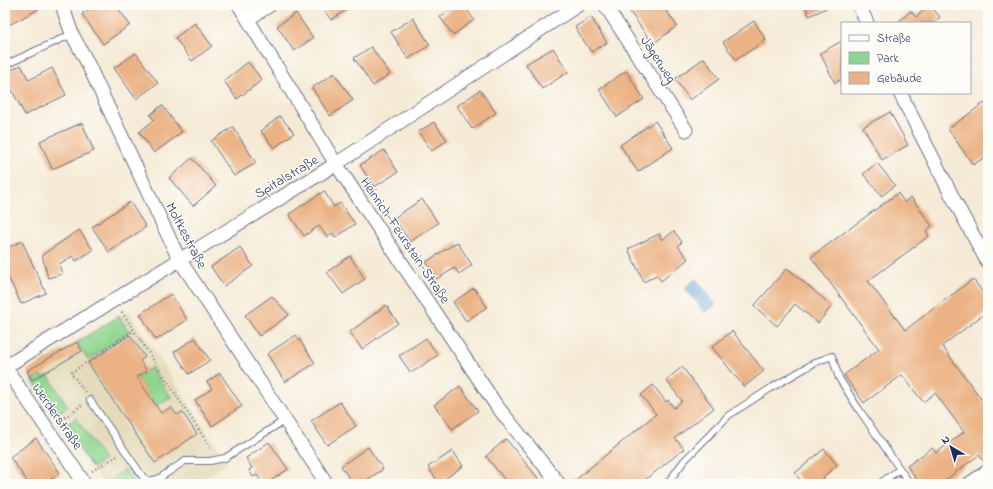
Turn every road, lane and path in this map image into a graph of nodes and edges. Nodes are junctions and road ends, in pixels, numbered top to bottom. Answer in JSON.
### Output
{"nodes":[{"id":1,"x":62,"y":5,"type":"edge"},
{"id":2,"x":239,"y":5,"type":"edge"},
{"id":3,"x":270,"y":5,"type":"edge"},
{"id":4,"x":578,"y":5,"type":"edge"},
{"id":5,"x":605,"y":5,"type":"edge"},
{"id":6,"x":859,"y":5,"type":"edge"},
{"id":7,"x":248,"y":19,"type":"junction"},
{"id":8,"x":867,"y":22,"type":"edge"},
{"id":9,"x":72,"y":34,"type":"junction"},
{"id":10,"x":5,"y":65,"type":"edge"},
{"id":11,"x":901,"y":94,"type":"edge"},
{"id":12,"x":686,"y":130,"type":"dead end"},
{"id":13,"x":336,"y":164,"type":"junction"},
{"id":14,"x":179,"y":260,"type":"junction"},
{"id":15,"x":988,"y":263,"type":"edge"},
{"id":16,"x":114,"y":300,"type":"junction"},
{"id":17,"x":134,"y":330,"type":"junction"},
{"id":18,"x":5,"y":367,"type":"edge"},
{"id":19,"x":90,"y":400,"type":"junction"},
{"id":20,"x":285,"y":420,"type":"junction"},
{"id":21,"x":47,"y":428,"type":"junction"},
{"id":22,"x":125,"y":451,"type":"junction"},
{"id":23,"x":210,"y":461,"type":"junction"},
{"id":24,"x":900,"y":469,"type":"junction"},
{"id":25,"x":988,"y":471,"type":"edge"},
{"id":26,"x":83,"y":480,"type":"edge"},
{"id":27,"x":327,"y":484,"type":"edge"},
{"id":28,"x":559,"y":484,"type":"edge"},
{"id":29,"x":667,"y":484,"type":"edge"},
{"id":30,"x":879,"y":484,"type":"edge"},
{"id":31,"x":910,"y":484,"type":"edge"},
{"id":32,"x":969,"y":484,"type":"edge"}],
"edges":[{"from":1,"to":9,"type":"street","name":"Moltkestraße"},
{"from":2,"to":7,"type":"street","name":"Heinrich-Feurstein-Straße"},
{"from":3,"to":7,"type":"street"},
{"from":4,"to":13,"type":"street","name":"Spitalstraße"},
{"from":5,"to":12,"type":"street","name":"Jägerweg"},
{"from":6,"to":8,"type":"street"},
{"from":7,"to":13,"type":"street","name":"Heinrich-Feurstein-Straße"},
{"from":9,"to":10,"type":"lane"},
{"from":9,"to":14,"type":"street","name":"Moltkestraße"},
{"from":11,"to":15,"type":"street"},
{"from":13,"to":14,"type":"street","name":"Spitalstraße"},
{"from":13,"to":28,"type":"street","name":"Heinrich-Feurstein-Straße"},
{"from":14,"to":16,"type":"street","name":"Spitalstraße"},
{"from":14,"to":20,"type":"street","name":"Moltkestraße"},
{"from":16,"to":17,"type":"path"},
{"from":16,"to":18,"type":"street","name":"Spitalstraße"},
{"from":17,"to":19,"type":"path"},
{"from":17,"to":23,"type":"path"},
{"from":18,"to":21,"type":"street","name":"Werderstraße"},
{"from":19,"to":21,"type":"path"},
{"from":19,"to":22,"type":"lane"},
{"from":20,"to":23,"type":"lane"},
{"from":20,"to":27,"type":"street","name":"Moltkestraße"},
{"from":21,"to":26,"type":"street","name":"Werderstraße"},
{"from":22,"to":23,"type":"lane"},
{"from":22,"to":26,"type":"path"},
{"from":24,"to":29,"type":"lane"},
{"from":24,"to":30,"type":"lane"},
{"from":24,"to":31,"type":"lane"},
{"from":25,"to":32,"type":"street"}]}
